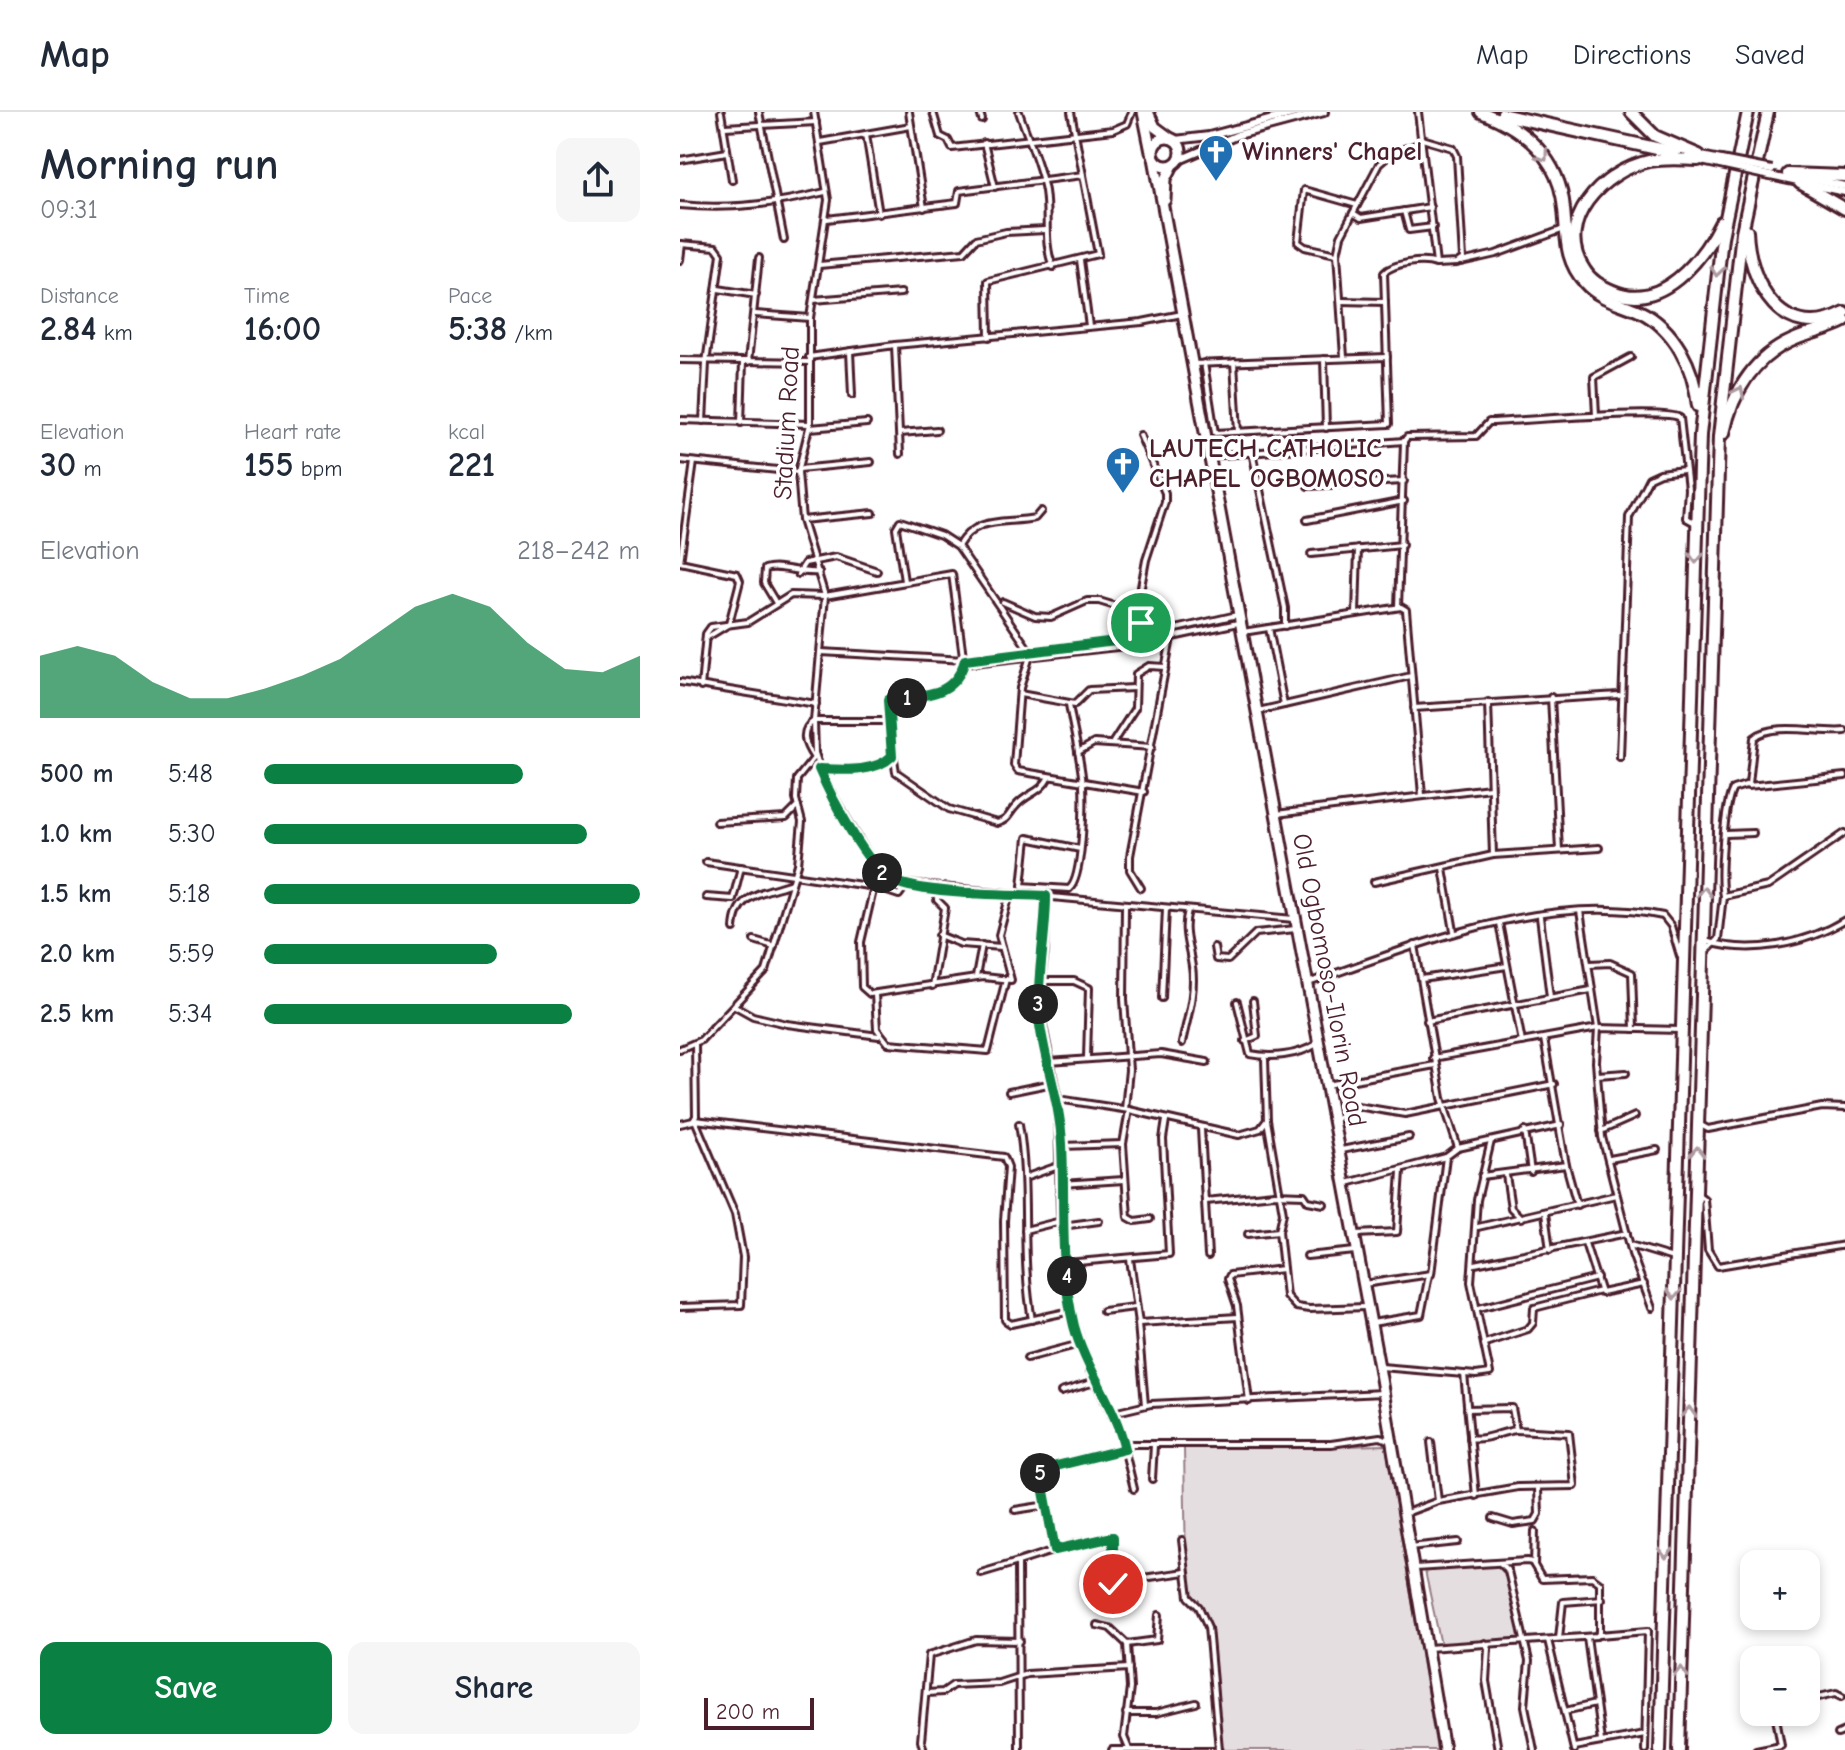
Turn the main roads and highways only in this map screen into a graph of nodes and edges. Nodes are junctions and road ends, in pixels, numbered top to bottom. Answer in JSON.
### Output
{"nodes":[{"id":1,"x":1146,"y":112,"type":"edge"},
{"id":2,"x":1480,"y":112,"type":"edge"},
{"id":3,"x":1631,"y":112,"type":"edge"},
{"id":4,"x":1748,"y":112,"type":"edge"},
{"id":5,"x":1768,"y":112,"type":"edge"},
{"id":6,"x":1173,"y":139,"type":"junction"},
{"id":7,"x":1153,"y":157,"type":"junction"},
{"id":8,"x":1176,"y":162,"type":"junction"},
{"id":9,"x":1788,"y":174,"type":"road end"},
{"id":10,"x":1845,"y":176,"type":"edge"},
{"id":11,"x":1800,"y":183,"type":"road end"},
{"id":12,"x":1727,"y":209,"type":"junction"},
{"id":13,"x":1845,"y":209,"type":"edge"},
{"id":14,"x":1746,"y":211,"type":"junction"},
{"id":15,"x":1165,"y":219,"type":"junction"},
{"id":16,"x":1845,"y":313,"type":"edge"},
{"id":17,"x":1845,"y":321,"type":"edge"},
{"id":18,"x":1700,"y":435,"type":"junction"},
{"id":19,"x":1718,"y":466,"type":"junction"},
{"id":20,"x":1444,"y":1750,"type":"edge"},
{"id":21,"x":1660,"y":1750,"type":"edge"},
{"id":22,"x":1679,"y":1750,"type":"edge"}],
"edges":[{"from":1,"to":6,"type":"highway"},
{"from":1,"to":7,"type":"highway"},
{"from":2,"to":18,"type":"highway","one_way":true},
{"from":3,"to":12,"type":"highway"},
{"from":4,"to":12,"type":"highway"},
{"from":5,"to":14,"type":"highway"},
{"from":6,"to":7,"type":"highway"},
{"from":6,"to":8,"type":"highway"},
{"from":7,"to":8,"type":"highway"},
{"from":7,"to":15,"type":"highway"},
{"from":8,"to":15,"type":"highway"},
{"from":9,"to":10,"type":"highway"},
{"from":11,"to":13,"type":"highway"},
{"from":12,"to":18,"type":"highway","one_way":true},
{"from":14,"to":16,"type":"highway"},
{"from":14,"to":19,"type":"highway"},
{"from":15,"to":20,"type":"highway","name":"Old Ogbomoso-Ilorin Road"},
{"from":19,"to":17,"type":"highway","one_way":true},
{"from":18,"to":21,"type":"highway","one_way":true},
{"from":22,"to":19,"type":"highway","one_way":true}]}
